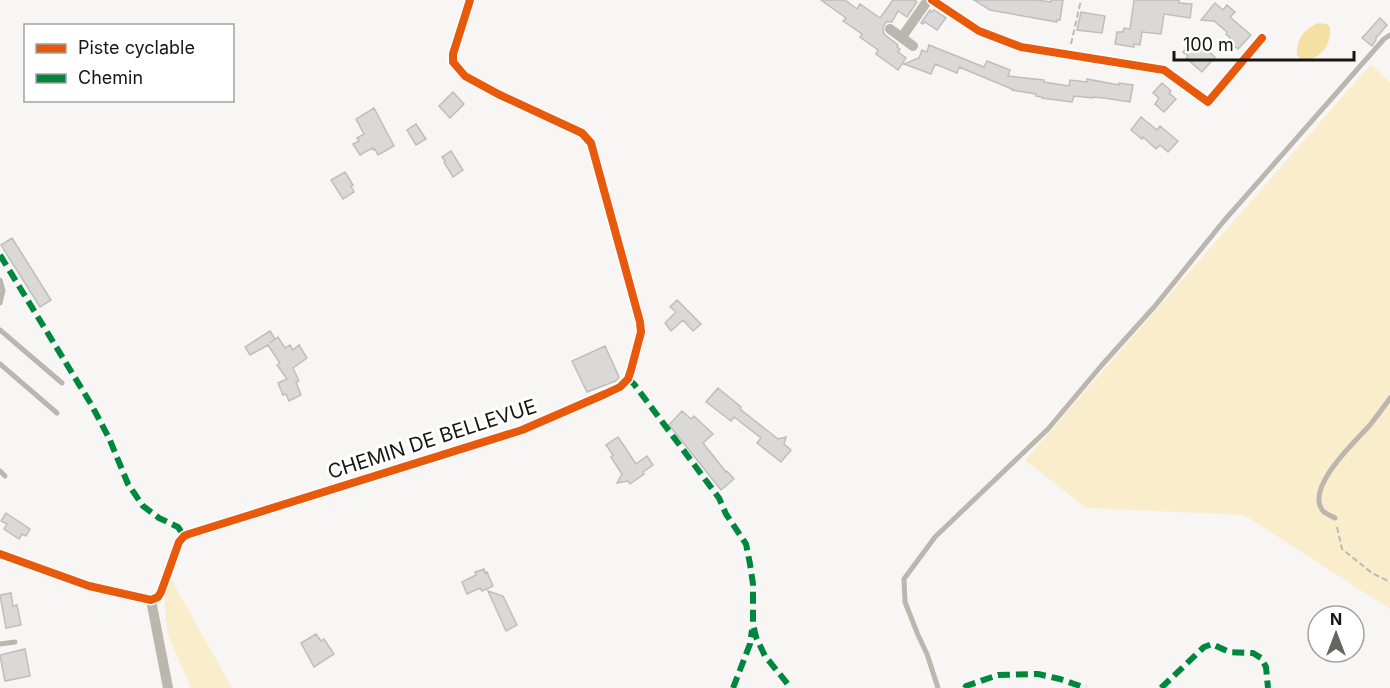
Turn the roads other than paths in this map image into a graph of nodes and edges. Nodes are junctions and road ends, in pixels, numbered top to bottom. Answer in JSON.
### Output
{"nodes":[{"id":1,"x":470,"y":0,"type":"edge"},
{"id":2,"x":930,"y":0,"type":"edge"},
{"id":3,"x":890,"y":29,"type":"dead end"},
{"id":4,"x":1390,"y":35,"type":"edge"},
{"id":5,"x":902,"y":38,"type":"junction"},
{"id":6,"x":1262,"y":38,"type":"dead end"},
{"id":7,"x":913,"y":46,"type":"dead end"},
{"id":8,"x":0,"y":280,"type":"edge"},
{"id":9,"x":0,"y":303,"type":"edge"},
{"id":10,"x":0,"y":330,"type":"edge"},
{"id":11,"x":0,"y":364,"type":"edge"},
{"id":12,"x":62,"y":383,"type":"dead end"},
{"id":13,"x":1390,"y":398,"type":"edge"},
{"id":14,"x":57,"y":413,"type":"dead end"},
{"id":15,"x":0,"y":471,"type":"edge"},
{"id":16,"x":5,"y":476,"type":"dead end"},
{"id":17,"x":1335,"y":518,"type":"road end"},
{"id":18,"x":0,"y":554,"type":"edge"},
{"id":19,"x":151,"y":600,"type":"junction"},
{"id":20,"x":15,"y":642,"type":"dead end"},
{"id":21,"x":0,"y":644,"type":"edge"},
{"id":22,"x":168,"y":688,"type":"edge"},
{"id":23,"x":938,"y":688,"type":"edge"}],
"edges":[{"from":1,"to":19,"type":"street","name":"CHEMIN DE BELLEVUE"},
{"from":2,"to":5,"type":"street"},
{"from":2,"to":6,"type":"street"},
{"from":3,"to":5,"type":"street"},
{"from":4,"to":23,"type":"lane"},
{"from":5,"to":7,"type":"street"},
{"from":8,"to":9,"type":"lane"},
{"from":10,"to":12,"type":"lane"},
{"from":11,"to":14,"type":"lane"},
{"from":13,"to":17,"type":"lane"},
{"from":15,"to":16,"type":"lane"},
{"from":18,"to":19,"type":"street"},
{"from":19,"to":22,"type":"street"},
{"from":20,"to":21,"type":"lane"}]}
